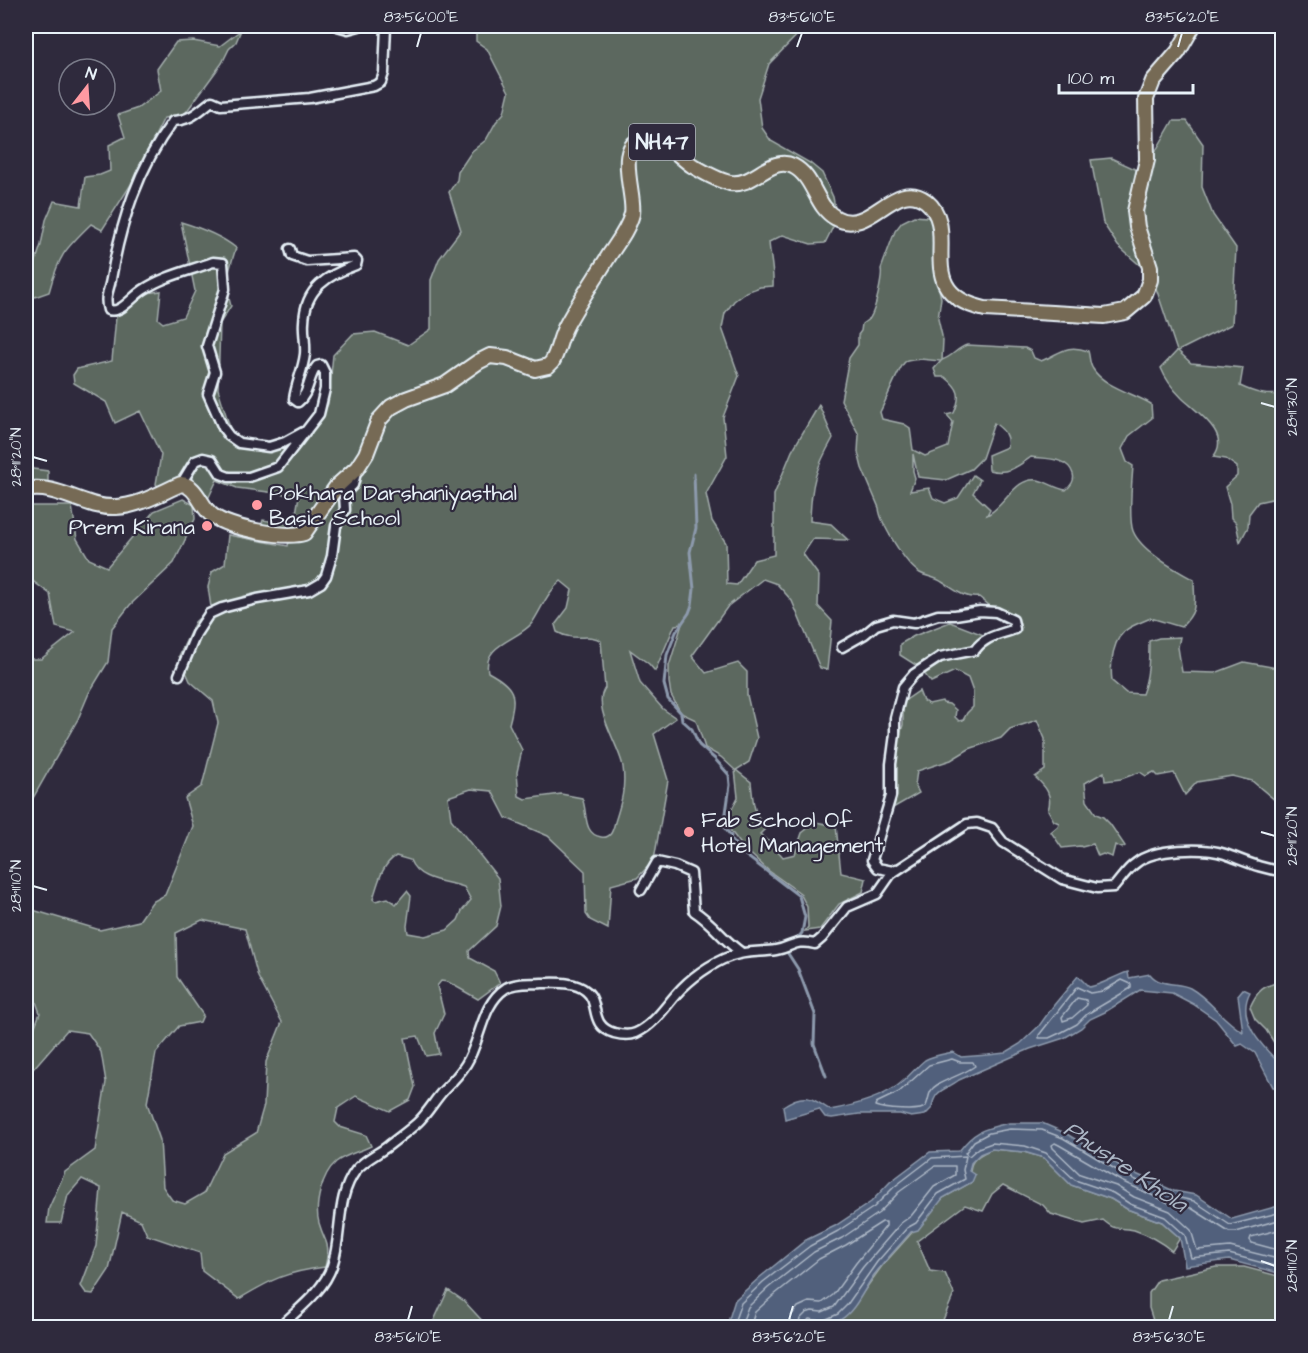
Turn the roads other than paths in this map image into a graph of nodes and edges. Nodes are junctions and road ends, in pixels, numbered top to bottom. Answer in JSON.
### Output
{"nodes":[{"id":1,"x":337,"y":26,"type":"edge"},
{"id":2,"x":359,"y":26,"type":"edge"},
{"id":3,"x":386,"y":26,"type":"edge"},
{"id":4,"x":1193,"y":26,"type":"edge"},
{"id":5,"x":290,"y":249,"type":"dead end"},
{"id":6,"x":308,"y":430,"type":"junction"},
{"id":7,"x":357,"y":468,"type":"junction"},
{"id":8,"x":181,"y":484,"type":"junction"},
{"id":9,"x":26,"y":490,"type":"edge"},
{"id":10,"x":842,"y":647,"type":"dead end"},
{"id":11,"x":179,"y":675,"type":"dead end"},
{"id":12,"x":902,"y":866,"type":"junction"},
{"id":13,"x":1282,"y":871,"type":"edge"},
{"id":14,"x":641,"y":890,"type":"dead end"},
{"id":15,"x":742,"y":953,"type":"junction"},
{"id":16,"x":279,"y":1328,"type":"edge"}],
"edges":[{"from":1,"to":2,"type":"street"},
{"from":3,"to":6,"type":"street"},
{"from":4,"to":7,"type":"highway","number":"NH47"},
{"from":5,"to":6,"type":"street"},
{"from":6,"to":8,"type":"street"},
{"from":7,"to":8,"type":"highway","number":"NH47"},
{"from":7,"to":11,"type":"street"},
{"from":8,"to":9,"type":"highway"},
{"from":10,"to":12,"type":"street"},
{"from":12,"to":13,"type":"street"},
{"from":12,"to":15,"type":"street"},
{"from":14,"to":15,"type":"street"},
{"from":15,"to":16,"type":"street"}]}
